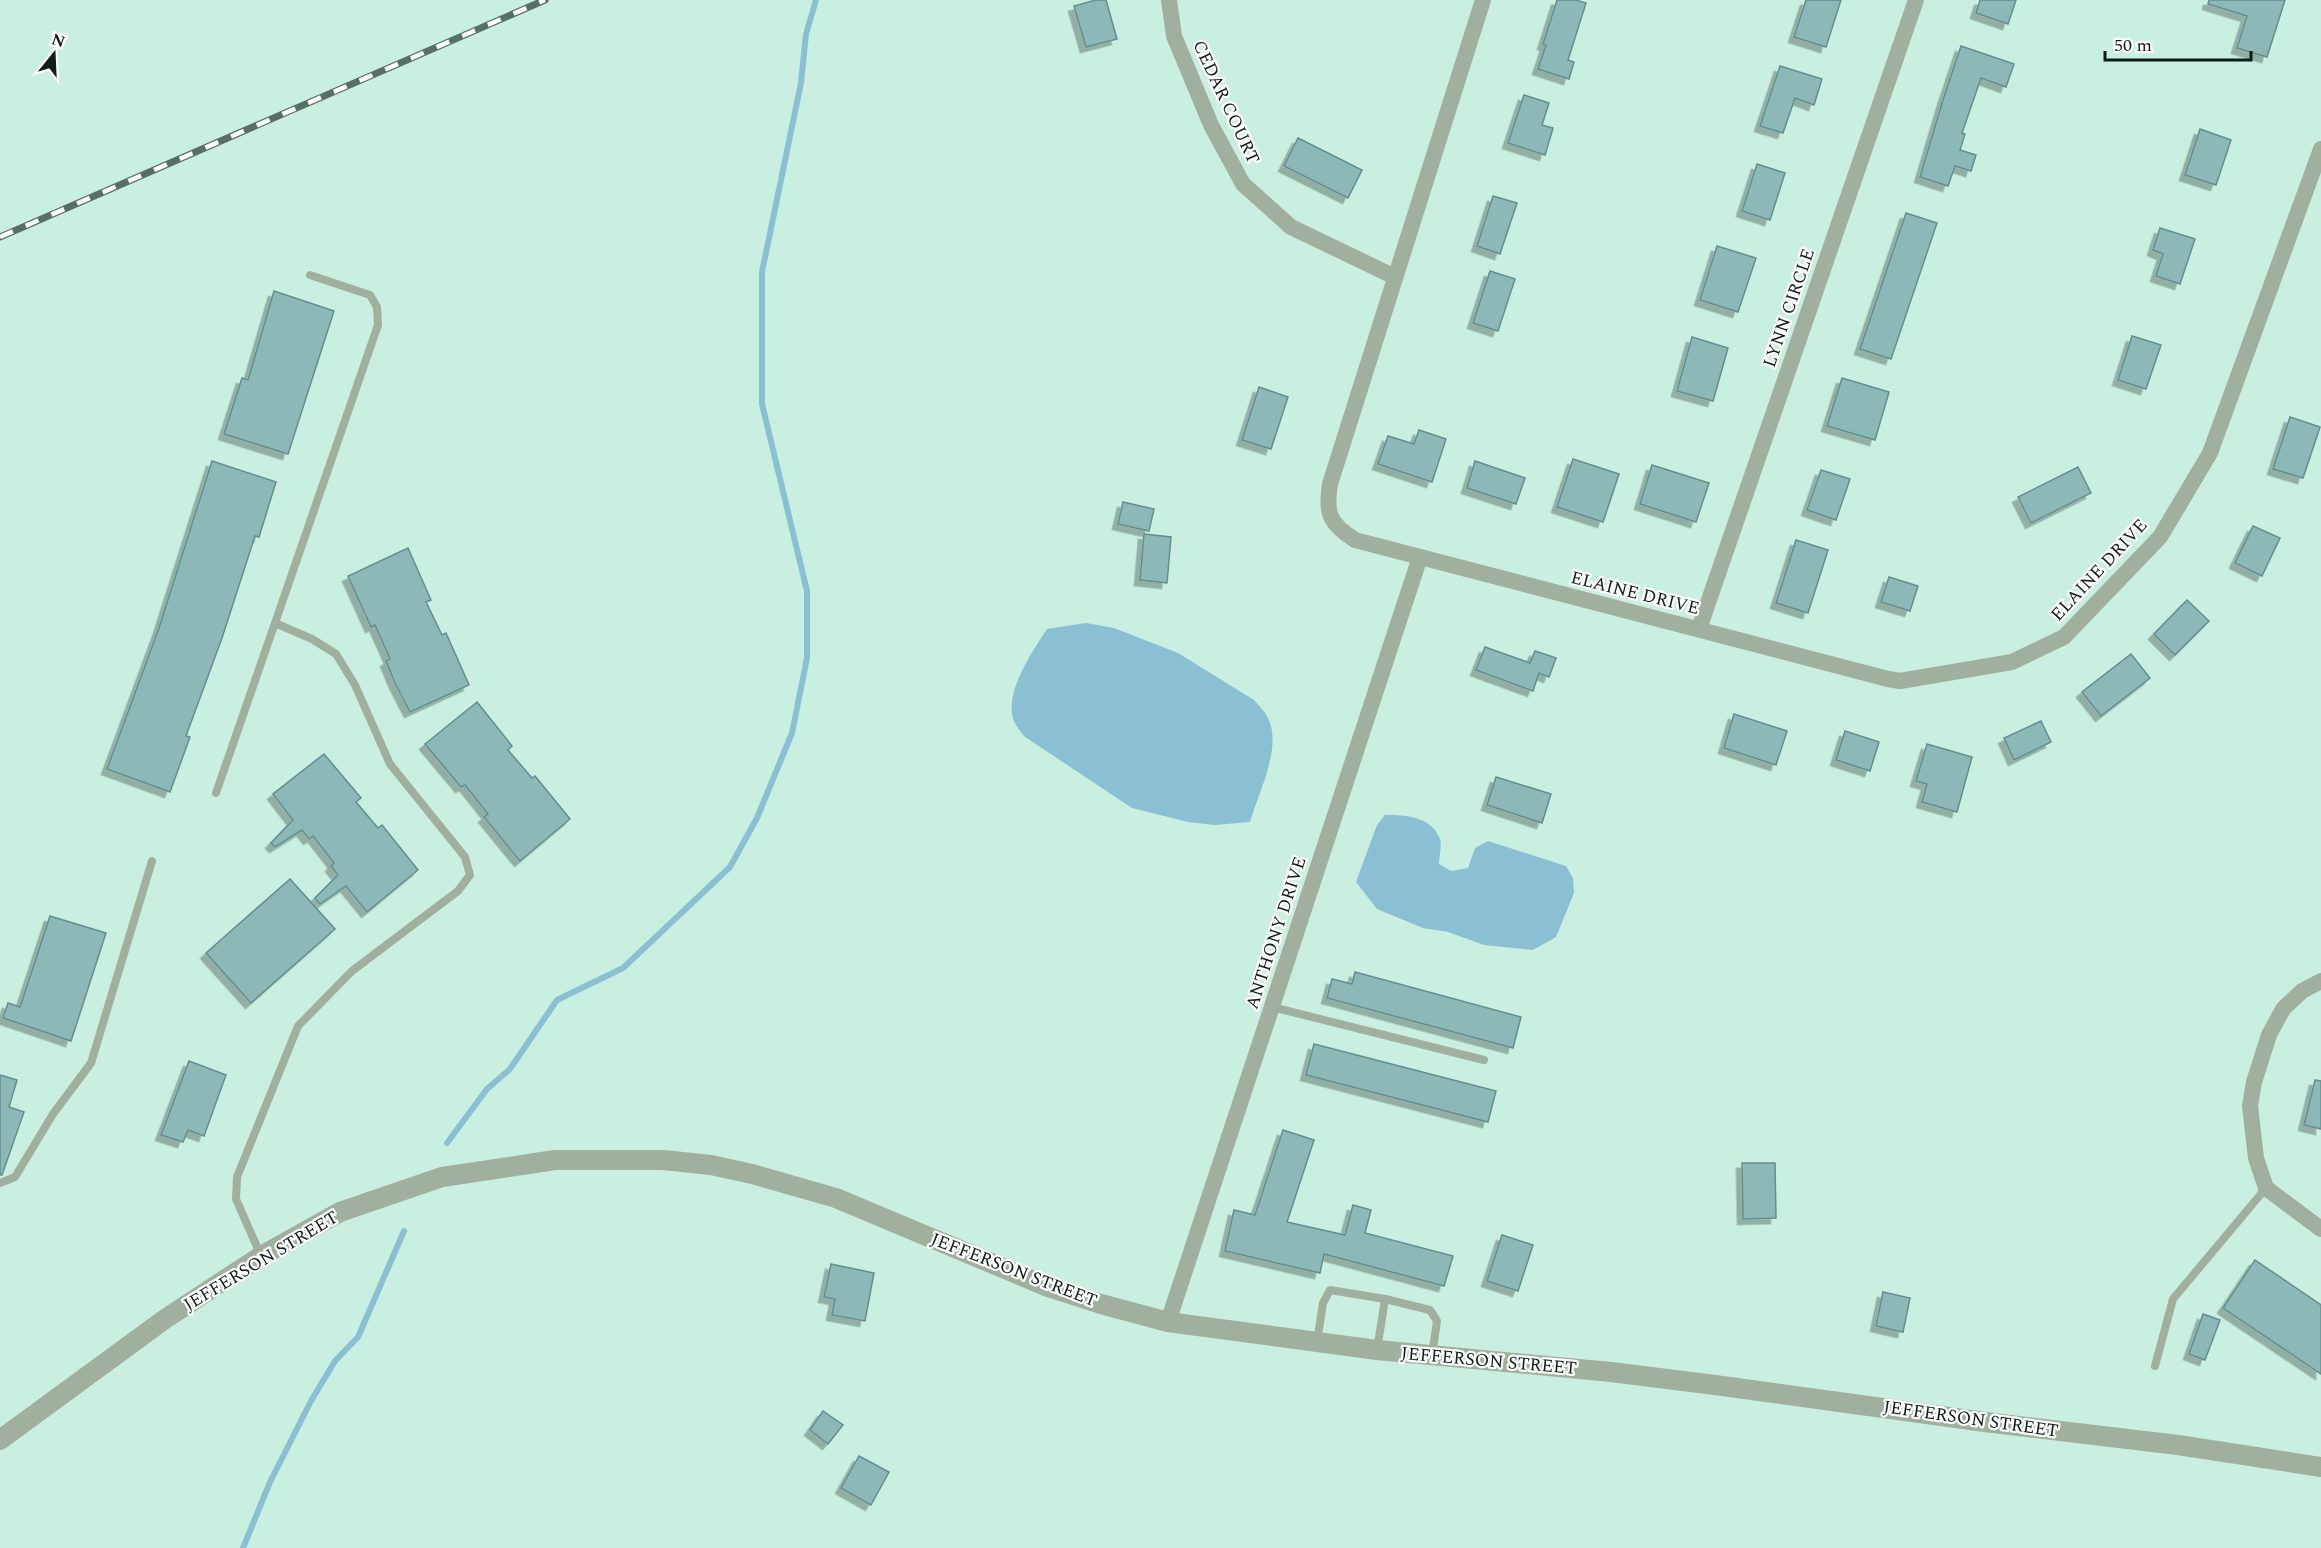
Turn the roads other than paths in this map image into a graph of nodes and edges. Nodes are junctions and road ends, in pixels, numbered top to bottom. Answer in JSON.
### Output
{"nodes":[{"id":1,"x":1169,"y":0,"type":"edge"},
{"id":2,"x":1484,"y":0,"type":"edge"},
{"id":3,"x":1916,"y":0,"type":"edge"},
{"id":4,"x":2321,"y":149,"type":"edge"},
{"id":5,"x":310,"y":275,"type":"dead end"},
{"id":6,"x":1395,"y":277,"type":"junction"},
{"id":7,"x":1420,"y":557,"type":"junction"},
{"id":8,"x":275,"y":623,"type":"junction"},
{"id":9,"x":1700,"y":629,"type":"junction"},
{"id":10,"x":216,"y":794,"type":"dead end"},
{"id":11,"x":152,"y":861,"type":"dead end"},
{"id":12,"x":2321,"y":981,"type":"edge"},
{"id":13,"x":1272,"y":1007,"type":"junction"},
{"id":14,"x":1484,"y":1060,"type":"dead end"},
{"id":15,"x":0,"y":1183,"type":"edge"},
{"id":16,"x":2266,"y":1188,"type":"junction"},
{"id":17,"x":2321,"y":1229,"type":"edge"},
{"id":18,"x":261,"y":1256,"type":"junction"},
{"id":19,"x":1385,"y":1299,"type":"junction"},
{"id":20,"x":1168,"y":1322,"type":"junction"},
{"id":21,"x":1317,"y":1342,"type":"junction"},
{"id":22,"x":1377,"y":1350,"type":"junction"},
{"id":23,"x":1432,"y":1356,"type":"junction"},
{"id":24,"x":2155,"y":1366,"type":"dead end"},
{"id":25,"x":0,"y":1440,"type":"edge"},
{"id":26,"x":2321,"y":1467,"type":"edge"}],
"edges":[{"from":1,"to":6,"type":"street","name":"CEDAR COURT"},
{"from":2,"to":6,"type":"street"},
{"from":3,"to":9,"type":"street","name":"LYNN CIRCLE"},
{"from":4,"to":9,"type":"street","name":"ELAINE DRIVE"},
{"from":5,"to":8,"type":"lane"},
{"from":6,"to":7,"type":"street"},
{"from":7,"to":9,"type":"street","name":"ELAINE DRIVE"},
{"from":7,"to":13,"type":"street","name":"ANTHONY DRIVE"},
{"from":8,"to":10,"type":"lane"},
{"from":8,"to":18,"type":"lane"},
{"from":11,"to":15,"type":"lane"},
{"from":12,"to":16,"type":"street"},
{"from":13,"to":14,"type":"lane"},
{"from":13,"to":20,"type":"street","name":"ANTHONY DRIVE"},
{"from":16,"to":17,"type":"street"},
{"from":16,"to":24,"type":"lane"},
{"from":18,"to":20,"type":"street","name":"JEFFERSON STREET"},
{"from":18,"to":25,"type":"street","name":"JEFFERSON STREET"},
{"from":19,"to":21,"type":"lane"},
{"from":19,"to":22,"type":"lane"},
{"from":19,"to":23,"type":"lane"},
{"from":20,"to":21,"type":"street","name":"JEFFERSON STREET"},
{"from":21,"to":22,"type":"street","name":"JEFFERSON STREET"},
{"from":22,"to":23,"type":"street","name":"JEFFERSON STREET"},
{"from":23,"to":26,"type":"street","name":"JEFFERSON STREET"}]}
